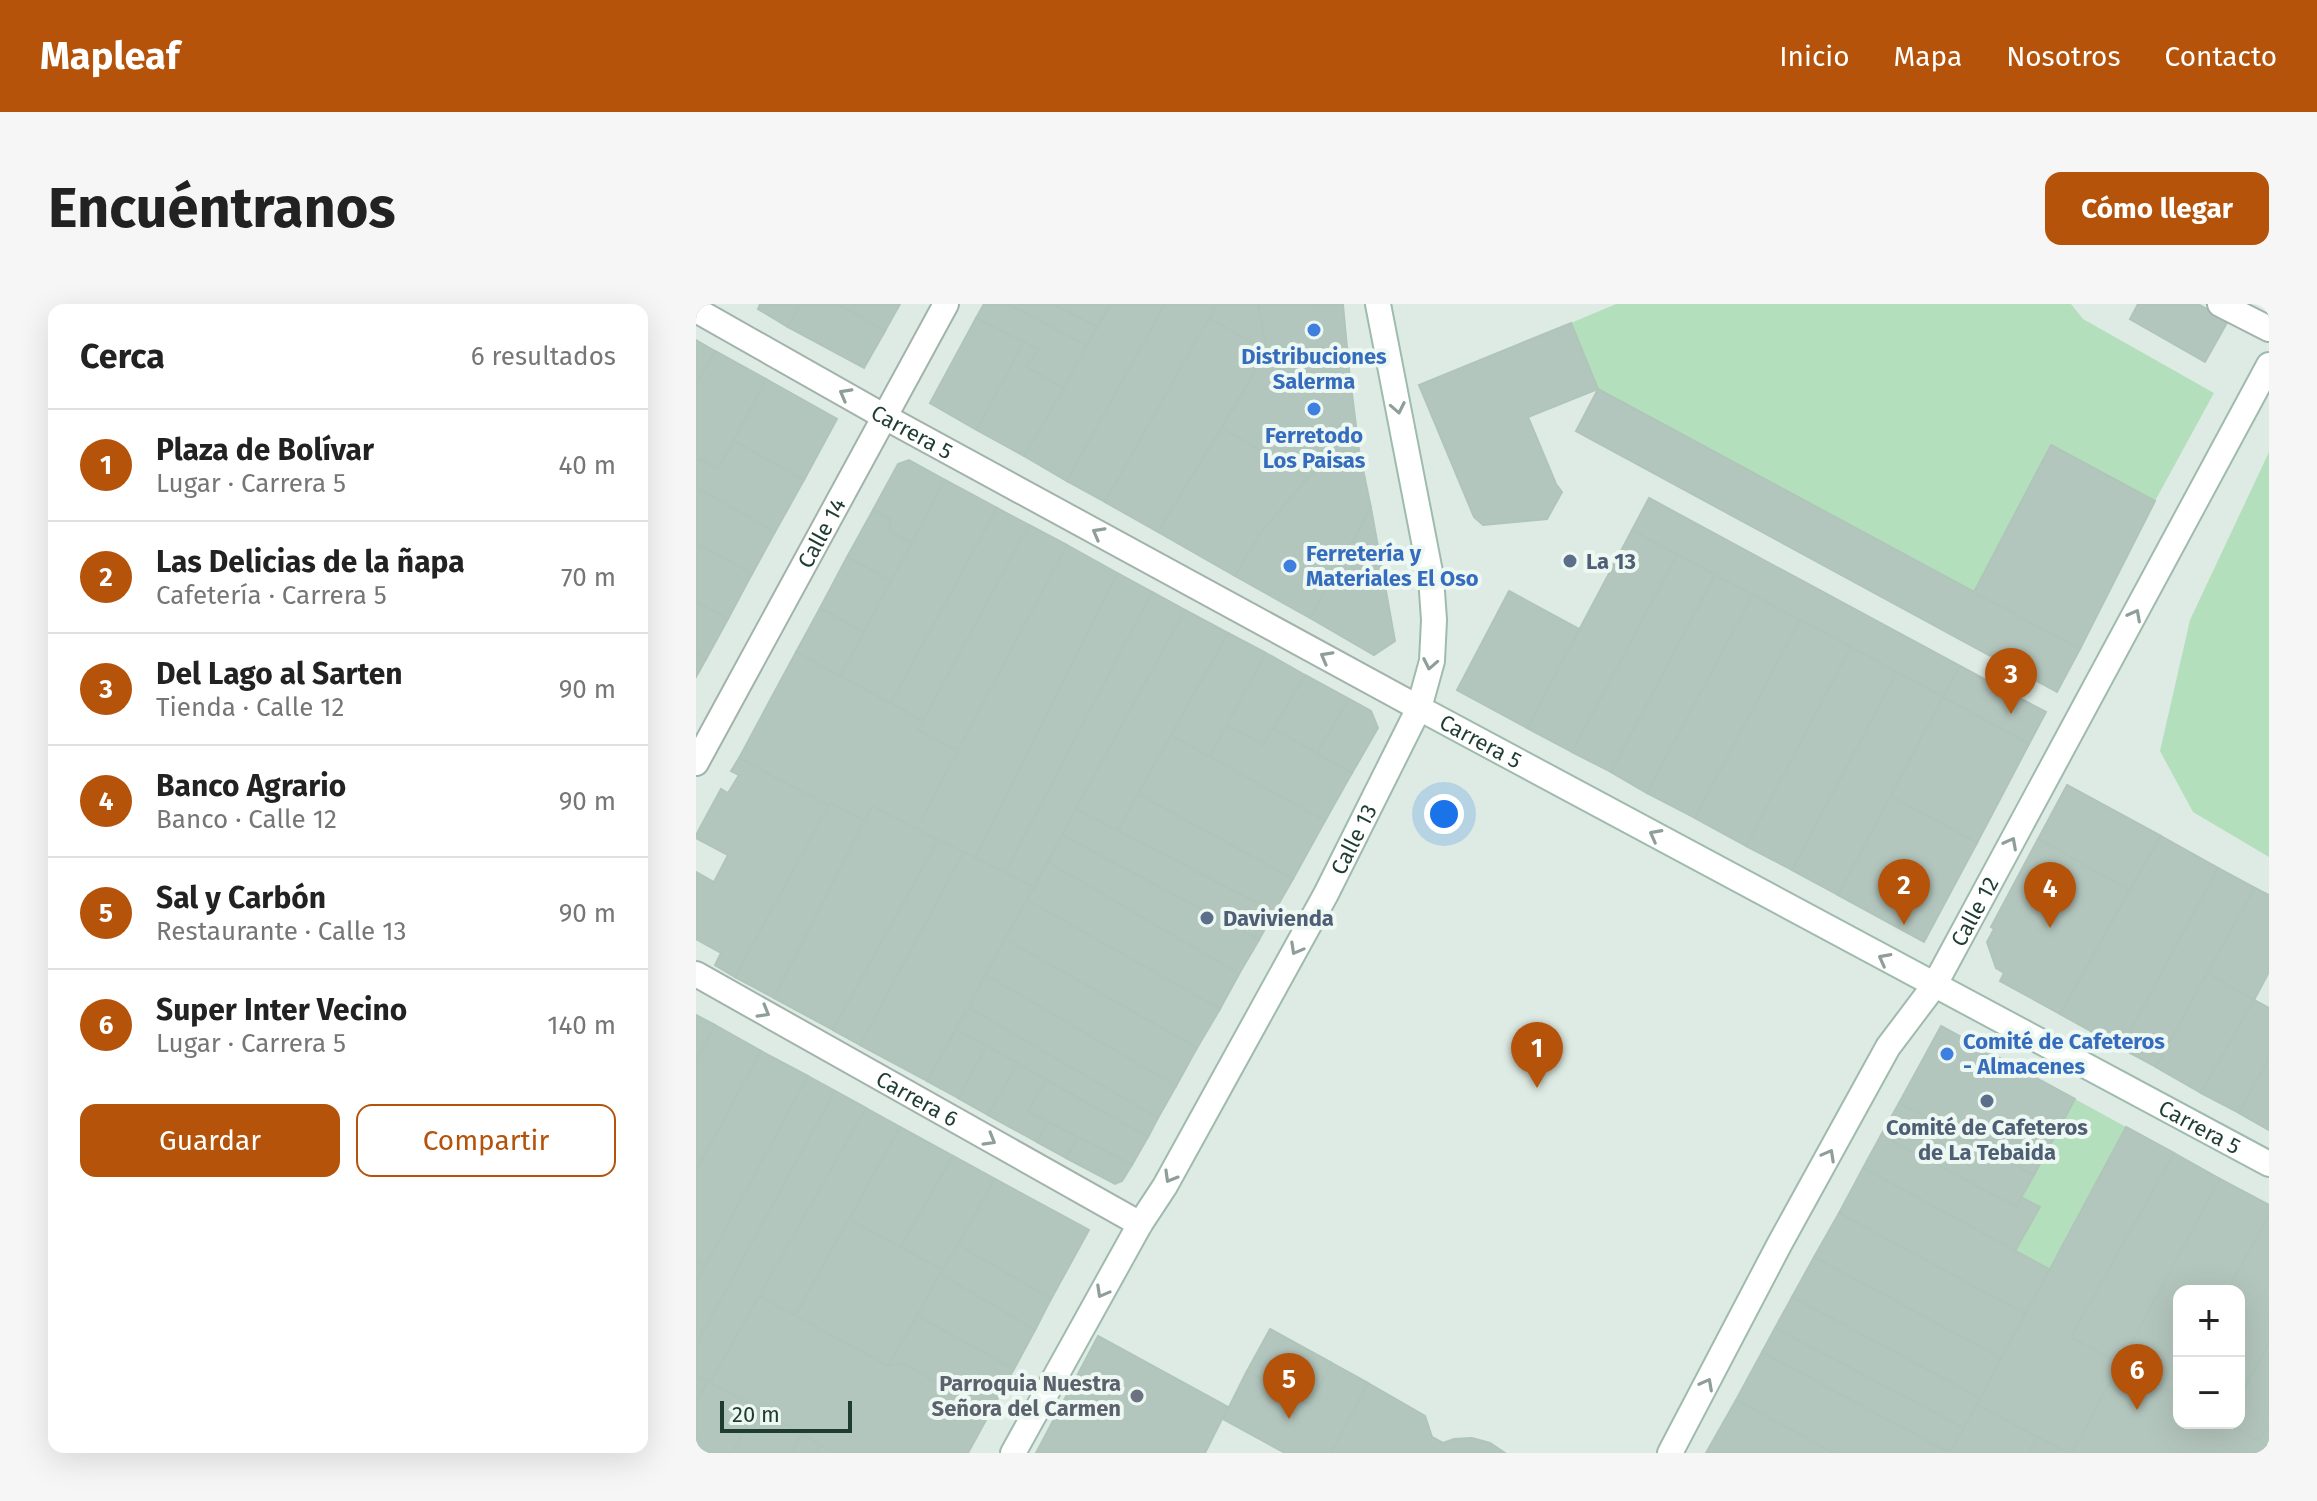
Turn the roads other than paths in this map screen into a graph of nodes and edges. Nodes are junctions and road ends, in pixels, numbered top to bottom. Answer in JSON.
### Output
{"nodes":[{"id":1,"x":946,"y":304,"type":"edge"},
{"id":2,"x":1378,"y":304,"type":"edge"},
{"id":3,"x":2220,"y":304,"type":"edge"},
{"id":4,"x":696,"y":310,"type":"edge"},
{"id":5,"x":2269,"y":329,"type":"edge"},
{"id":6,"x":2269,"y":365,"type":"edge"},
{"id":7,"x":885,"y":417,"type":"junction"},
{"id":8,"x":1419,"y":708,"type":"junction"},
{"id":9,"x":696,"y":763,"type":"edge"},
{"id":10,"x":696,"y":974,"type":"edge"},
{"id":11,"x":1934,"y":986,"type":"junction"},
{"id":12,"x":2269,"y":1164,"type":"edge"},
{"id":13,"x":1140,"y":1224,"type":"junction"},
{"id":14,"x":1013,"y":1453,"type":"edge"},
{"id":15,"x":1670,"y":1453,"type":"edge"}],
"edges":[{"from":1,"to":7,"type":"main road","name":"Calle 14"},
{"from":2,"to":8,"type":"main road","name":"Calle 13","one_way":true},
{"from":3,"to":5,"type":"main road"},
{"from":7,"to":4,"type":"main road","name":"Carrera 5","one_way":true},
{"from":11,"to":6,"type":"main road","name":"Calle 12","one_way":true},
{"from":8,"to":7,"type":"main road","name":"Carrera 5","one_way":true},
{"from":7,"to":9,"type":"main road","name":"Calle 14"},
{"from":11,"to":8,"type":"main road","name":"Carrera 5","one_way":true},
{"from":8,"to":13,"type":"main road","name":"Calle 13","one_way":true},
{"from":10,"to":13,"type":"main road","name":"Carrera 6","one_way":true},
{"from":11,"to":12,"type":"main road","name":"Carrera 5"},
{"from":15,"to":11,"type":"main road","name":"Calle 12","one_way":true},
{"from":13,"to":14,"type":"main road","name":"Calle 13","one_way":true}]}
